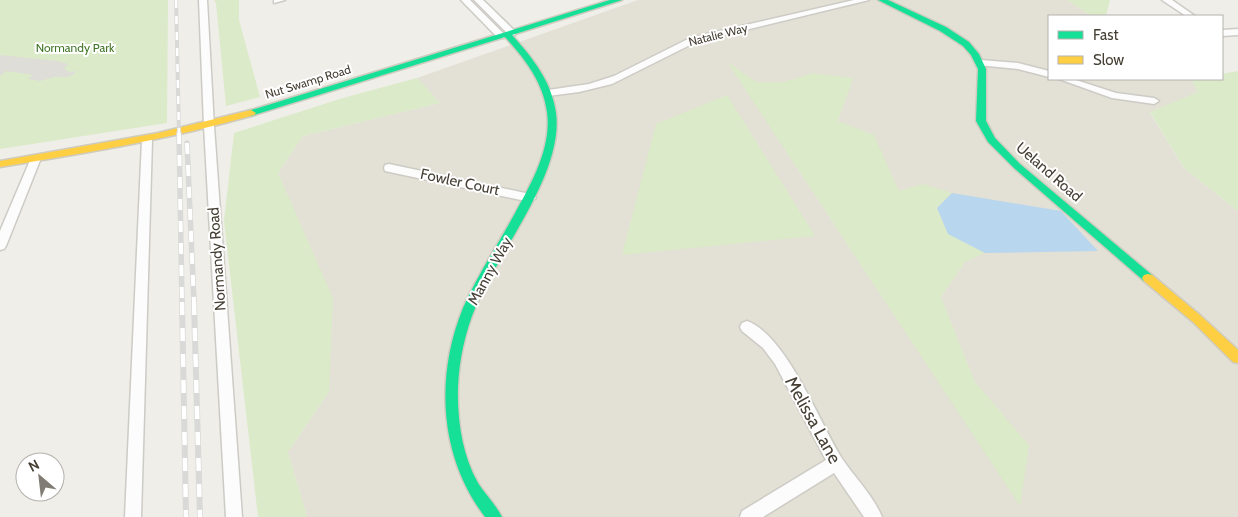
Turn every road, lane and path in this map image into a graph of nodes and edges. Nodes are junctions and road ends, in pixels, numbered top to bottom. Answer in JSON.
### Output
{"nodes":[{"id":1,"x":203,"y":0,"type":"edge"},
{"id":2,"x":465,"y":0,"type":"edge"},
{"id":3,"x":478,"y":0,"type":"edge"},
{"id":4,"x":618,"y":0,"type":"edge"},
{"id":5,"x":865,"y":0,"type":"edge"},
{"id":6,"x":882,"y":0,"type":"edge"},
{"id":7,"x":1166,"y":0,"type":"edge"},
{"id":8,"x":1190,"y":15,"type":"edge"},
{"id":9,"x":1238,"y":32,"type":"edge"},
{"id":10,"x":1223,"y":33,"type":"edge"},
{"id":11,"x":507,"y":35,"type":"junction"},
{"id":12,"x":981,"y":63,"type":"junction"},
{"id":13,"x":1048,"y":74,"type":"edge"},
{"id":14,"x":1067,"y":80,"type":"edge"},
{"id":15,"x":548,"y":93,"type":"junction"},
{"id":16,"x":1154,"y":101,"type":"dead end"},
{"id":17,"x":209,"y":126,"type":"junction"},
{"id":18,"x":147,"y":140,"type":"junction"},
{"id":19,"x":36,"y":158,"type":"junction"},
{"id":20,"x":0,"y":164,"type":"edge"},
{"id":21,"x":389,"y":168,"type":"dead end"},
{"id":22,"x":530,"y":198,"type":"junction"},
{"id":23,"x":0,"y":246,"type":"edge"},
{"id":24,"x":747,"y":327,"type":"dead end"},
{"id":25,"x":1238,"y":358,"type":"edge"},
{"id":26,"x":836,"y":463,"type":"junction"},
{"id":27,"x":133,"y":517,"type":"edge"},
{"id":28,"x":234,"y":517,"type":"edge"},
{"id":29,"x":494,"y":517,"type":"edge"},
{"id":30,"x":748,"y":517,"type":"edge"},
{"id":31,"x":874,"y":517,"type":"edge"}],
"edges":[{"from":1,"to":17,"type":"street","name":"Normandy Road"},
{"from":2,"to":11,"type":"street"},
{"from":3,"to":11,"type":"street"},
{"from":4,"to":11,"type":"street","name":"Nut Swamp Road"},
{"from":5,"to":15,"type":"street","name":"Natalie Way"},
{"from":6,"to":12,"type":"street"},
{"from":7,"to":8,"type":"street"},
{"from":9,"to":10,"type":"street"},
{"from":11,"to":15,"type":"street","name":"Manny Way"},
{"from":11,"to":17,"type":"street","name":"Nut Swamp Road"},
{"from":12,"to":13,"type":"street"},
{"from":12,"to":25,"type":"street","name":"Ueland Road"},
{"from":14,"to":16,"type":"street"},
{"from":15,"to":22,"type":"street","name":"Manny Way"},
{"from":17,"to":18,"type":"street","name":"Nut Swamp Road"},
{"from":17,"to":28,"type":"street","name":"Normandy Road"},
{"from":18,"to":19,"type":"street","name":"Nut Swamp Road"},
{"from":18,"to":27,"type":"street"},
{"from":19,"to":20,"type":"street","name":"Nut Swamp Road"},
{"from":19,"to":23,"type":"street"},
{"from":21,"to":22,"type":"street","name":"Fowler Court"},
{"from":22,"to":29,"type":"street","name":"Manny Way"},
{"from":24,"to":26,"type":"street","name":"Melissa Lane"},
{"from":26,"to":30,"type":"street"},
{"from":26,"to":31,"type":"street","name":"Melissa Lane"}]}
